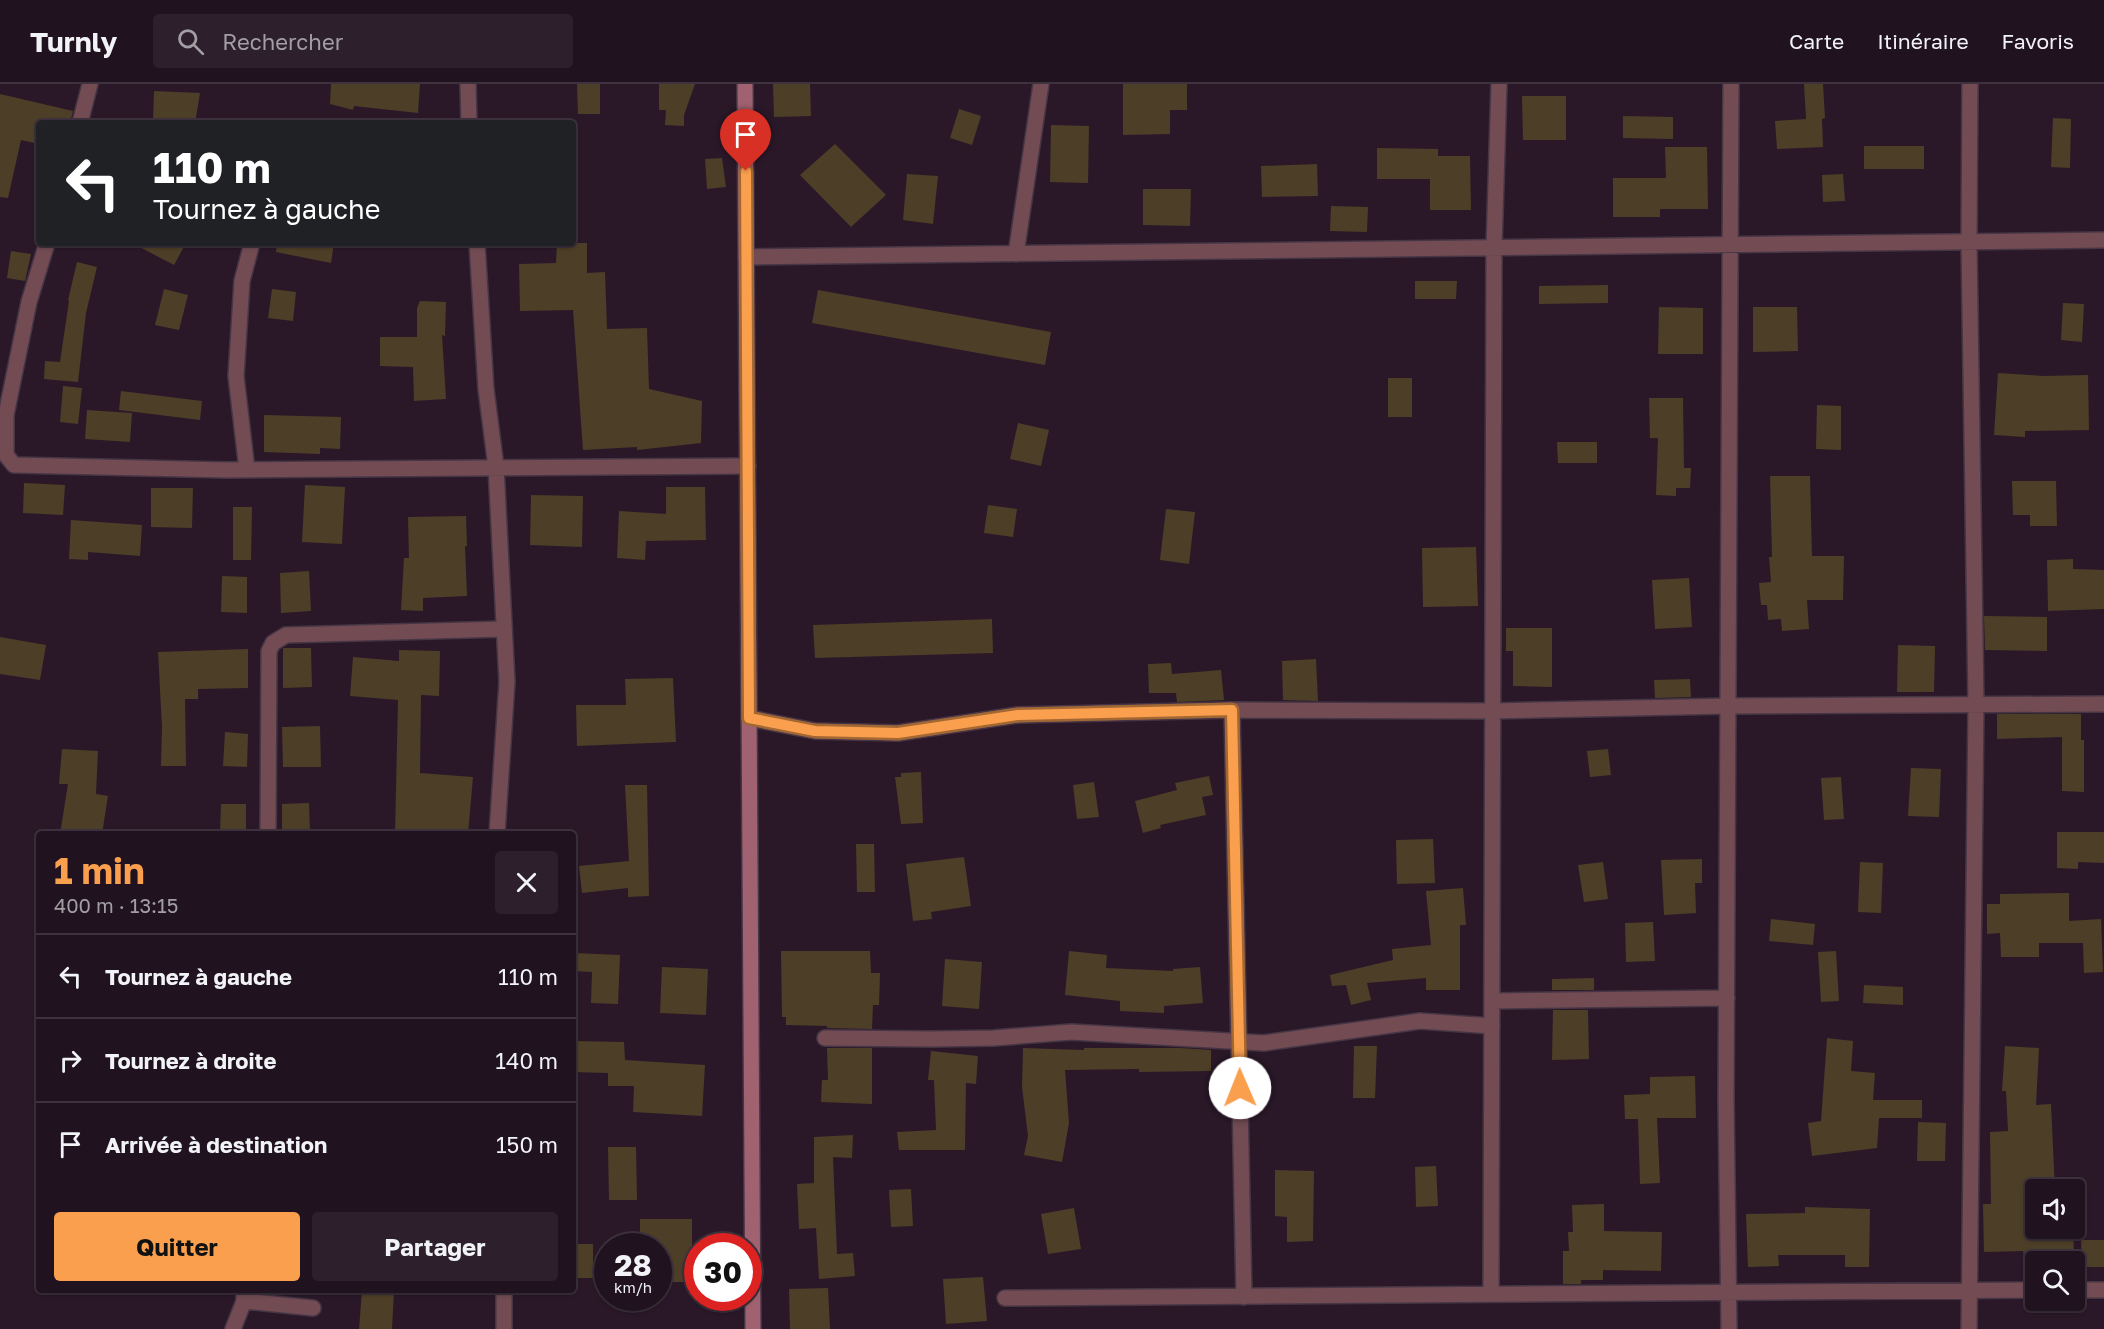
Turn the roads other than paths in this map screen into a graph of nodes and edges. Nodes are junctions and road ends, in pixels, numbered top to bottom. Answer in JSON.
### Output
{"nodes":[{"id":1,"x":90,"y":84,"type":"edge"},
{"id":2,"x":468,"y":84,"type":"edge"},
{"id":3,"x":745,"y":84,"type":"edge"},
{"id":4,"x":1041,"y":84,"type":"edge"},
{"id":5,"x":1498,"y":84,"type":"edge"},
{"id":6,"x":1731,"y":84,"type":"edge"},
{"id":7,"x":1970,"y":84,"type":"edge"},
{"id":8,"x":81,"y":120,"type":"edge"},
{"id":9,"x":469,"y":120,"type":"edge"},
{"id":10,"x":2104,"y":240,"type":"edge"},
{"id":11,"x":1969,"y":242,"type":"junction"},
{"id":12,"x":1731,"y":245,"type":"junction"},
{"id":13,"x":46,"y":246,"type":"edge"},
{"id":14,"x":251,"y":246,"type":"edge"},
{"id":15,"x":477,"y":246,"type":"edge"},
{"id":16,"x":1494,"y":248,"type":"junction"},
{"id":17,"x":1016,"y":254,"type":"junction"},
{"id":18,"x":746,"y":257,"type":"junction"},
{"id":19,"x":748,"y":466,"type":"junction"},
{"id":20,"x":495,"y":467,"type":"junction"},
{"id":21,"x":247,"y":470,"type":"junction"},
{"id":22,"x":504,"y":629,"type":"junction"},
{"id":23,"x":1976,"y":704,"type":"junction"},
{"id":24,"x":2104,"y":704,"type":"edge"},
{"id":25,"x":1729,"y":706,"type":"junction"},
{"id":26,"x":1232,"y":710,"type":"junction"},
{"id":27,"x":1492,"y":711,"type":"junction"},
{"id":28,"x":749,"y":718,"type":"junction"},
{"id":29,"x":268,"y":831,"type":"edge"},
{"id":30,"x":497,"y":831,"type":"edge"},
{"id":31,"x":1727,"y":998,"type":"junction"},
{"id":32,"x":1492,"y":1001,"type":"junction"},
{"id":33,"x":1492,"y":1026,"type":"junction"},
{"id":34,"x":825,"y":1038,"type":"dead end"},
{"id":35,"x":1239,"y":1042,"type":"junction"},
{"id":36,"x":2025,"y":1290,"type":"edge"},
{"id":37,"x":2085,"y":1290,"type":"edge"},
{"id":38,"x":2104,"y":1290,"type":"edge"},
{"id":39,"x":1969,"y":1291,"type":"junction"},
{"id":40,"x":504,"y":1293,"type":"edge"},
{"id":41,"x":1728,"y":1293,"type":"junction"},
{"id":42,"x":1491,"y":1294,"type":"junction"},
{"id":43,"x":244,"y":1295,"type":"edge"},
{"id":44,"x":1244,"y":1297,"type":"junction"},
{"id":45,"x":1005,"y":1298,"type":"dead end"},
{"id":46,"x":313,"y":1308,"type":"dead end"},
{"id":47,"x":234,"y":1329,"type":"edge"},
{"id":48,"x":504,"y":1329,"type":"edge"},
{"id":49,"x":753,"y":1329,"type":"edge"},
{"id":50,"x":1729,"y":1329,"type":"edge"},
{"id":51,"x":1969,"y":1329,"type":"edge"}],
"edges":[{"from":1,"to":8,"type":"street"},
{"from":2,"to":9,"type":"street"},
{"from":3,"to":18,"type":"street"},
{"from":4,"to":17,"type":"street"},
{"from":5,"to":16,"type":"street"},
{"from":6,"to":12,"type":"street"},
{"from":7,"to":11,"type":"street"},
{"from":10,"to":11,"type":"street"},
{"from":11,"to":12,"type":"street"},
{"from":11,"to":23,"type":"street"},
{"from":12,"to":16,"type":"street"},
{"from":12,"to":25,"type":"street"},
{"from":13,"to":21,"type":"street"},
{"from":14,"to":21,"type":"street"},
{"from":15,"to":20,"type":"street"},
{"from":16,"to":17,"type":"street"},
{"from":16,"to":27,"type":"street"},
{"from":17,"to":18,"type":"street"},
{"from":18,"to":19,"type":"street"},
{"from":19,"to":20,"type":"street"},
{"from":19,"to":28,"type":"street"},
{"from":20,"to":21,"type":"street"},
{"from":20,"to":22,"type":"street"},
{"from":22,"to":29,"type":"street"},
{"from":22,"to":30,"type":"street"},
{"from":23,"to":24,"type":"street"},
{"from":23,"to":25,"type":"street"},
{"from":23,"to":39,"type":"street"},
{"from":25,"to":27,"type":"street"},
{"from":25,"to":31,"type":"street"},
{"from":26,"to":27,"type":"street"},
{"from":26,"to":28,"type":"street"},
{"from":26,"to":35,"type":"street"},
{"from":27,"to":32,"type":"street"},
{"from":28,"to":49,"type":"street"},
{"from":31,"to":32,"type":"street"},
{"from":31,"to":41,"type":"street"},
{"from":32,"to":33,"type":"street"},
{"from":33,"to":35,"type":"street"},
{"from":33,"to":42,"type":"street"},
{"from":34,"to":35,"type":"street"},
{"from":35,"to":44,"type":"street"},
{"from":36,"to":39,"type":"street"},
{"from":37,"to":38,"type":"street"},
{"from":39,"to":41,"type":"street"},
{"from":39,"to":51,"type":"street"},
{"from":40,"to":48,"type":"street"},
{"from":41,"to":42,"type":"street"},
{"from":41,"to":50,"type":"street"},
{"from":42,"to":44,"type":"street"},
{"from":43,"to":46,"type":"street"},
{"from":43,"to":47,"type":"street"},
{"from":44,"to":45,"type":"street"}]}
